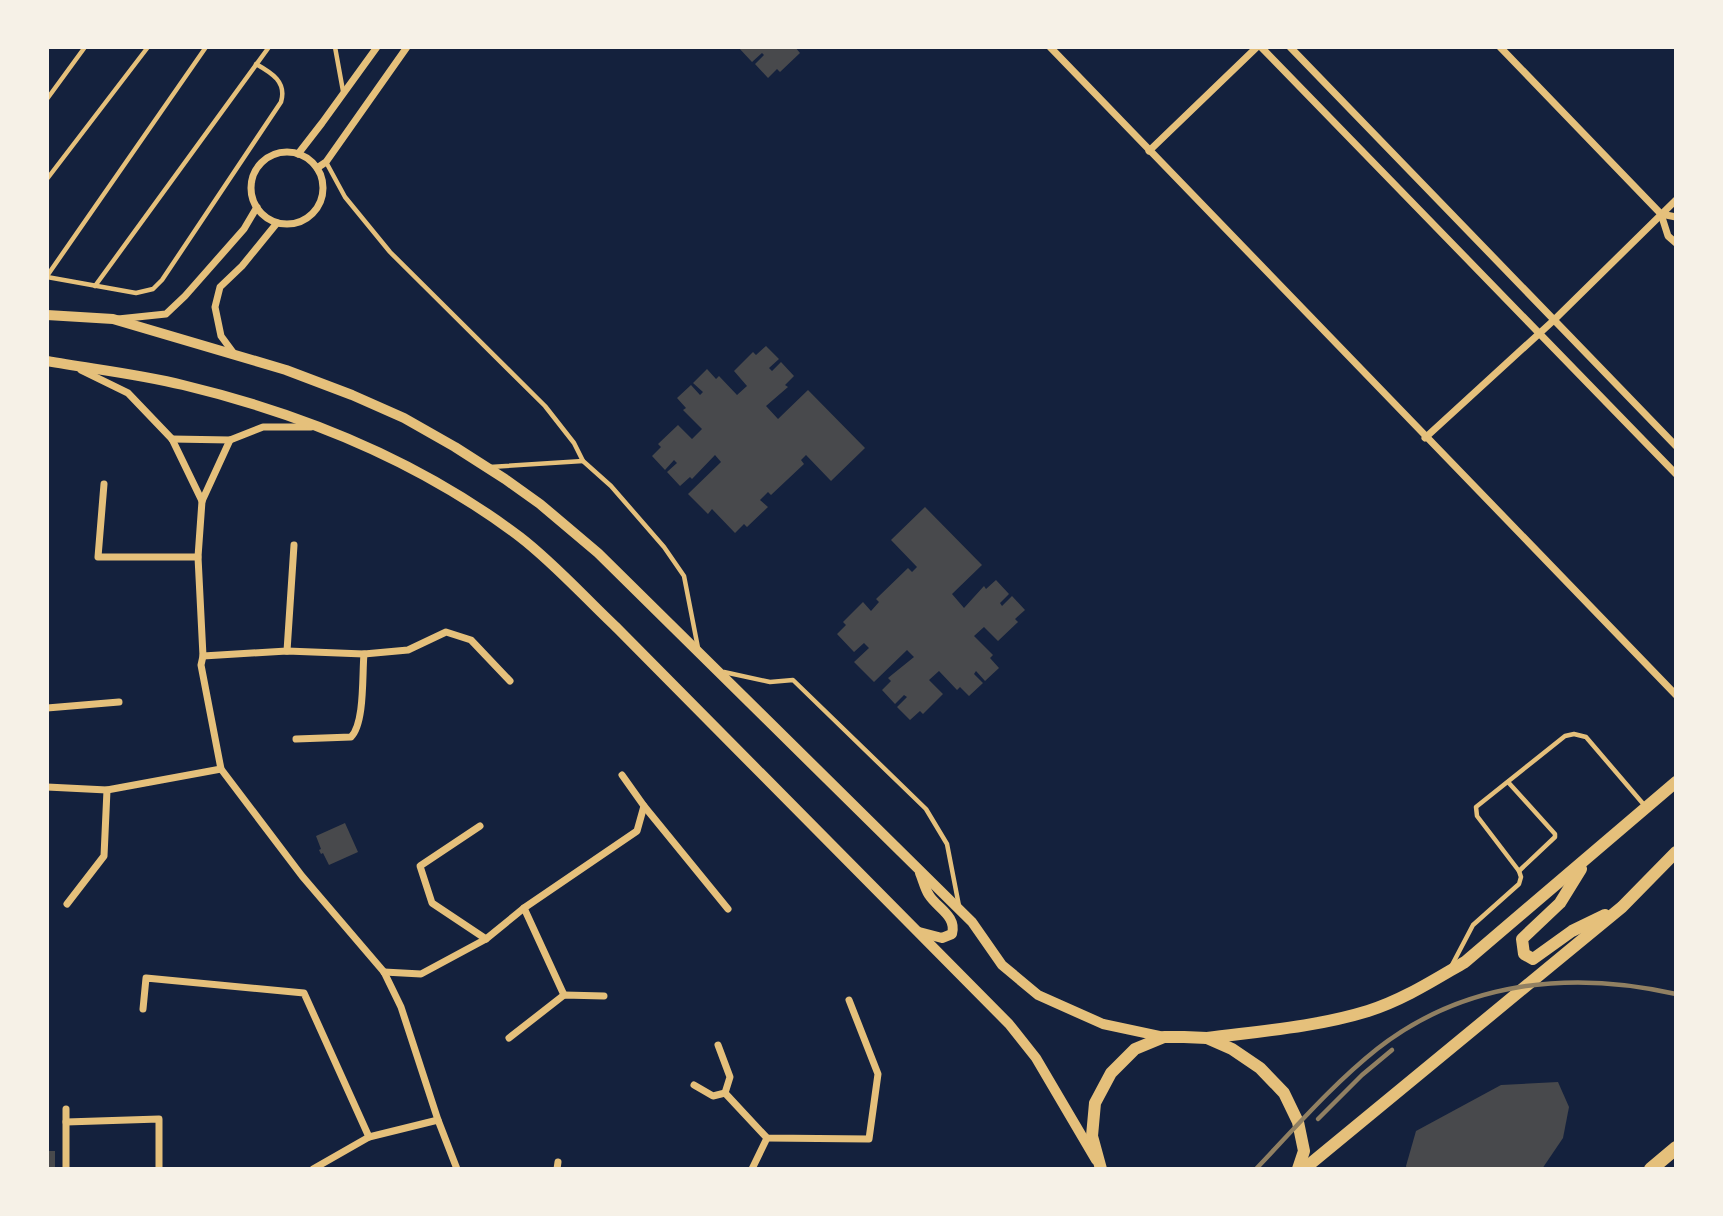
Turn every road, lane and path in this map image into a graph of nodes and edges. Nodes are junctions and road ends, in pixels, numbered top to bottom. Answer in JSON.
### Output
{"nodes":[{"id":1,"x":85,"y":47,"type":"edge"},
{"id":2,"x":148,"y":47,"type":"edge"},
{"id":3,"x":206,"y":47,"type":"edge"},
{"id":4,"x":269,"y":47,"type":"edge"},
{"id":5,"x":335,"y":47,"type":"edge"},
{"id":6,"x":377,"y":47,"type":"edge"},
{"id":7,"x":407,"y":47,"type":"edge"},
{"id":8,"x":1050,"y":47,"type":"edge"},
{"id":9,"x":1259,"y":47,"type":"edge"},
{"id":10,"x":1290,"y":47,"type":"edge"},
{"id":11,"x":1500,"y":47,"type":"edge"},
{"id":12,"x":256,"y":64,"type":"junction"},
{"id":13,"x":344,"y":93,"type":"junction"},
{"id":14,"x":47,"y":99,"type":"edge"},
{"id":15,"x":1149,"y":151,"type":"junction"},
{"id":16,"x":298,"y":154,"type":"junction"},
{"id":17,"x":326,"y":162,"type":"junction"},
{"id":18,"x":317,"y":168,"type":"junction"},
{"id":19,"x":47,"y":179,"type":"edge"},
{"id":20,"x":1676,"y":200,"type":"edge"},
{"id":21,"x":257,"y":208,"type":"junction"},
{"id":22,"x":1661,"y":214,"type":"junction"},
{"id":23,"x":1676,"y":218,"type":"edge"},
{"id":24,"x":278,"y":223,"type":"junction"},
{"id":25,"x":1676,"y":243,"type":"edge"},
{"id":26,"x":47,"y":276,"type":"edge"},
{"id":27,"x":95,"y":286,"type":"junction"},
{"id":28,"x":47,"y":315,"type":"edge"},
{"id":29,"x":113,"y":319,"type":"junction"},
{"id":30,"x":1554,"y":320,"type":"junction"},
{"id":31,"x":1539,"y":334,"type":"junction"},
{"id":32,"x":235,"y":355,"type":"junction"},
{"id":33,"x":47,"y":361,"type":"edge"},
{"id":34,"x":71,"y":365,"type":"junction"},
{"id":35,"x":315,"y":427,"type":"junction"},
{"id":36,"x":1425,"y":438,"type":"junction"},
{"id":37,"x":172,"y":439,"type":"junction"},
{"id":38,"x":230,"y":440,"type":"junction"},
{"id":39,"x":1676,"y":446,"type":"edge"},
{"id":40,"x":583,"y":461,"type":"junction"},
{"id":41,"x":488,"y":467,"type":"junction"},
{"id":42,"x":1676,"y":474,"type":"edge"},
{"id":43,"x":104,"y":484,"type":"dead end"},
{"id":44,"x":202,"y":501,"type":"junction"},
{"id":45,"x":294,"y":545,"type":"dead end"},
{"id":46,"x":198,"y":557,"type":"junction"},
{"id":47,"x":698,"y":649,"type":"junction"},
{"id":48,"x":286,"y":651,"type":"junction"},
{"id":49,"x":364,"y":654,"type":"junction"},
{"id":50,"x":203,"y":656,"type":"junction"},
{"id":51,"x":720,"y":672,"type":"junction"},
{"id":52,"x":510,"y":681,"type":"dead end"},
{"id":53,"x":1676,"y":695,"type":"edge"},
{"id":54,"x":119,"y":702,"type":"dead end"},
{"id":55,"x":47,"y":708,"type":"edge"},
{"id":56,"x":296,"y":739,"type":"dead end"},
{"id":57,"x":220,"y":769,"type":"junction"},
{"id":58,"x":622,"y":775,"type":"dead end"},
{"id":59,"x":1508,"y":782,"type":"junction"},
{"id":60,"x":1676,"y":782,"type":"edge"},
{"id":61,"x":47,"y":787,"type":"edge"},
{"id":62,"x":107,"y":790,"type":"junction"},
{"id":63,"x":644,"y":806,"type":"junction"},
{"id":64,"x":1647,"y":807,"type":"junction"},
{"id":65,"x":480,"y":826,"type":"dead end"},
{"id":66,"x":1676,"y":852,"type":"edge"},
{"id":67,"x":1589,"y":857,"type":"junction"},
{"id":68,"x":917,"y":867,"type":"junction"},
{"id":69,"x":1519,"y":871,"type":"junction"},
{"id":70,"x":67,"y":904,"type":"dead end"},
{"id":71,"x":524,"y":908,"type":"junction"},
{"id":72,"x":1622,"y":908,"type":"junction"},
{"id":73,"x":729,"y":909,"type":"dead end"},
{"id":74,"x":960,"y":910,"type":"junction"},
{"id":75,"x":916,"y":931,"type":"junction"},
{"id":76,"x":485,"y":939,"type":"junction"},
{"id":77,"x":384,"y":972,"type":"junction"},
{"id":78,"x":1448,"y":972,"type":"junction"},
{"id":79,"x":564,"y":995,"type":"junction"},
{"id":80,"x":604,"y":996,"type":"dead end"},
{"id":81,"x":849,"y":1000,"type":"dead end"},
{"id":82,"x":143,"y":1009,"type":"dead end"},
{"id":83,"x":1164,"y":1037,"type":"junction"},
{"id":84,"x":509,"y":1038,"type":"dead end"},
{"id":85,"x":1207,"y":1038,"type":"junction"},
{"id":86,"x":718,"y":1045,"type":"dead end"},
{"id":87,"x":694,"y":1084,"type":"dead end"},
{"id":88,"x":725,"y":1093,"type":"junction"},
{"id":89,"x":66,"y":1109,"type":"dead end"},
{"id":90,"x":438,"y":1120,"type":"junction"},
{"id":91,"x":66,"y":1122,"type":"junction"},
{"id":92,"x":369,"y":1138,"type":"junction"},
{"id":93,"x":767,"y":1138,"type":"junction"},
{"id":94,"x":1676,"y":1148,"type":"edge"},
{"id":95,"x":1101,"y":1168,"type":"edge"},
{"id":96,"x":66,"y":1169,"type":"edge"},
{"id":97,"x":159,"y":1169,"type":"edge"},
{"id":98,"x":313,"y":1169,"type":"edge"},
{"id":99,"x":457,"y":1169,"type":"edge"},
{"id":100,"x":751,"y":1169,"type":"edge"},
{"id":101,"x":1298,"y":1169,"type":"edge"},
{"id":102,"x":1304,"y":1169,"type":"edge"},
{"id":103,"x":1651,"y":1169,"type":"edge"}],
"edges":[{"from":1,"to":14,"type":"lane"},
{"from":2,"to":19,"type":"lane"},
{"from":3,"to":26,"type":"lane"},
{"from":4,"to":12,"type":"lane"},
{"from":5,"to":13,"type":"lane"},
{"from":6,"to":13,"type":"street"},
{"from":7,"to":17,"type":"street"},
{"from":8,"to":15,"type":"street"},
{"from":9,"to":15,"type":"street"},
{"from":9,"to":31,"type":"street"},
{"from":10,"to":30,"type":"street"},
{"from":11,"to":22,"type":"street"},
{"from":12,"to":27,"type":"lane"},
{"from":12,"to":27,"type":"lane"},
{"from":13,"to":16,"type":"street"},
{"from":15,"to":36,"type":"street"},
{"from":16,"to":18,"type":"street"},
{"from":16,"to":21,"type":"street"},
{"from":17,"to":18,"type":"street"},
{"from":17,"to":40,"type":"lane"},
{"from":18,"to":24,"type":"street"},
{"from":20,"to":22,"type":"street"},
{"from":21,"to":24,"type":"street"},
{"from":21,"to":29,"type":"street"},
{"from":22,"to":23,"type":"street"},
{"from":22,"to":25,"type":"street"},
{"from":22,"to":30,"type":"street"},
{"from":24,"to":32,"type":"street"},
{"from":26,"to":27,"type":"lane"},
{"from":28,"to":29,"type":"street"},
{"from":29,"to":32,"type":"street"},
{"from":30,"to":31,"type":"street"},
{"from":30,"to":39,"type":"street"},
{"from":31,"to":36,"type":"street"},
{"from":31,"to":42,"type":"street"},
{"from":32,"to":41,"type":"street"},
{"from":33,"to":34,"type":"street"},
{"from":34,"to":35,"type":"street"},
{"from":34,"to":37,"type":"street"},
{"from":35,"to":38,"type":"street"},
{"from":35,"to":75,"type":"street"},
{"from":36,"to":53,"type":"street"},
{"from":37,"to":38,"type":"street"},
{"from":37,"to":44,"type":"street"},
{"from":38,"to":44,"type":"street"},
{"from":40,"to":41,"type":"lane"},
{"from":40,"to":47,"type":"lane"},
{"from":41,"to":47,"type":"street"},
{"from":43,"to":46,"type":"street"},
{"from":44,"to":46,"type":"street"},
{"from":45,"to":48,"type":"street"},
{"from":46,"to":50,"type":"street"},
{"from":47,"to":51,"type":"street"},
{"from":48,"to":49,"type":"street"},
{"from":48,"to":50,"type":"street"},
{"from":49,"to":52,"type":"street"},
{"from":49,"to":56,"type":"street"},
{"from":50,"to":57,"type":"street"},
{"from":51,"to":68,"type":"street"},
{"from":51,"to":74,"type":"lane"},
{"from":54,"to":55,"type":"street"},
{"from":57,"to":62,"type":"street"},
{"from":57,"to":77,"type":"street"},
{"from":58,"to":63,"type":"street"},
{"from":59,"to":64,"type":"lane"},
{"from":59,"to":69,"type":"lane"},
{"from":59,"to":69,"type":"lane"},
{"from":60,"to":64,"type":"main road"},
{"from":61,"to":62,"type":"street"},
{"from":62,"to":70,"type":"street"},
{"from":63,"to":71,"type":"street"},
{"from":63,"to":73,"type":"street"},
{"from":64,"to":67,"type":"main road"},
{"from":65,"to":76,"type":"street"},
{"from":66,"to":72,"type":"main road"},
{"from":67,"to":72,"type":"main road"},
{"from":67,"to":78,"type":"main road"},
{"from":68,"to":74,"type":"street"},
{"from":68,"to":75,"type":"street"},
{"from":69,"to":78,"type":"lane"},
{"from":71,"to":76,"type":"street"},
{"from":71,"to":79,"type":"street"},
{"from":72,"to":102,"type":"main road"},
{"from":74,"to":83,"type":"street"},
{"from":75,"to":95,"type":"street"},
{"from":76,"to":77,"type":"street"},
{"from":77,"to":90,"type":"street"},
{"from":78,"to":85,"type":"main road"},
{"from":79,"to":80,"type":"street"},
{"from":79,"to":84,"type":"street"},
{"from":81,"to":93,"type":"street"},
{"from":82,"to":92,"type":"street"},
{"from":83,"to":85,"type":"main road"},
{"from":83,"to":95,"type":"main road"},
{"from":85,"to":101,"type":"main road"},
{"from":86,"to":88,"type":"street"},
{"from":87,"to":88,"type":"street"},
{"from":88,"to":93,"type":"street"},
{"from":89,"to":91,"type":"street"},
{"from":90,"to":92,"type":"street"},
{"from":90,"to":99,"type":"street"},
{"from":91,"to":96,"type":"street"},
{"from":91,"to":97,"type":"street"},
{"from":92,"to":98,"type":"street"},
{"from":93,"to":100,"type":"street"},
{"from":94,"to":103,"type":"main road"}]}
